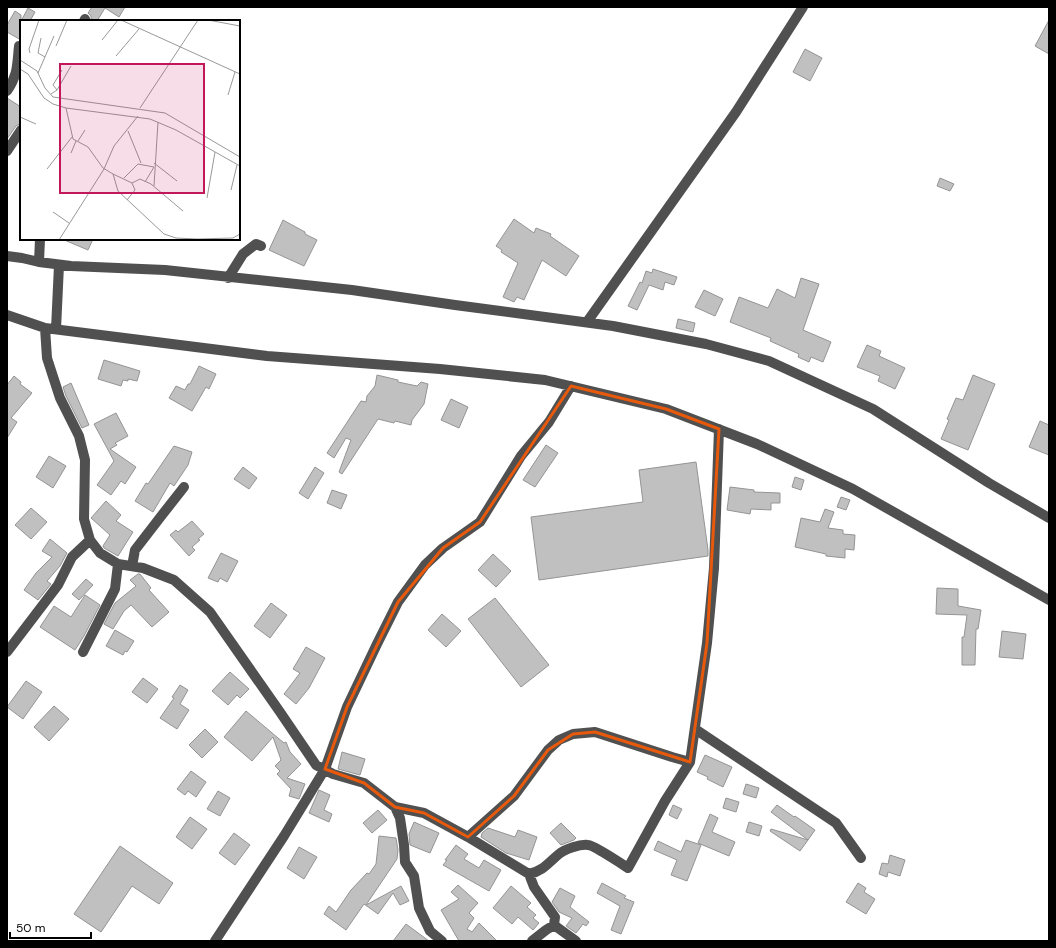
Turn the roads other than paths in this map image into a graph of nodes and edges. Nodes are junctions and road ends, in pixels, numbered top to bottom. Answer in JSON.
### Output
{"nodes":[{"id":1,"x":803,"y":7,"type":"edge"},
{"id":2,"x":19,"y":46,"type":"dead end"},
{"id":3,"x":7,"y":91,"type":"edge"},
{"id":4,"x":20,"y":132,"type":"edge"},
{"id":5,"x":7,"y":151,"type":"edge"},
{"id":6,"x":40,"y":240,"type":"edge"},
{"id":7,"x":261,"y":246,"type":"dead end"},
{"id":8,"x":7,"y":256,"type":"edge"},
{"id":9,"x":39,"y":262,"type":"junction"},
{"id":10,"x":60,"y":265,"type":"junction"},
{"id":11,"x":228,"y":278,"type":"junction"},
{"id":12,"x":7,"y":315,"type":"edge"},
{"id":13,"x":587,"y":322,"type":"junction"},
{"id":14,"x":45,"y":328,"type":"junction"},
{"id":15,"x":56,"y":329,"type":"junction"},
{"id":16,"x":571,"y":386,"type":"junction"},
{"id":17,"x":719,"y":429,"type":"junction"},
{"id":18,"x":184,"y":488,"type":"dead end"},
{"id":19,"x":1049,"y":518,"type":"edge"},
{"id":20,"x":90,"y":540,"type":"junction"},
{"id":21,"x":118,"y":564,"type":"junction"},
{"id":22,"x":132,"y":566,"type":"junction"},
{"id":23,"x":1049,"y":600,"type":"edge"},
{"id":24,"x":7,"y":652,"type":"edge"},
{"id":25,"x":83,"y":652,"type":"dead end"},
{"id":26,"x":695,"y":729,"type":"junction"},
{"id":27,"x":690,"y":762,"type":"junction"},
{"id":28,"x":325,"y":770,"type":"junction"},
{"id":29,"x":395,"y":807,"type":"junction"},
{"id":30,"x":468,"y":837,"type":"junction"},
{"id":31,"x":861,"y":858,"type":"dead end"},
{"id":32,"x":529,"y":874,"type":"junction"},
{"id":33,"x":554,"y":925,"type":"junction"},
{"id":34,"x":215,"y":941,"type":"edge"},
{"id":35,"x":442,"y":941,"type":"edge"},
{"id":36,"x":532,"y":941,"type":"edge"},
{"id":37,"x":576,"y":941,"type":"edge"}],
"edges":[{"from":1,"to":13,"type":"street"},
{"from":2,"to":3,"type":"street"},
{"from":4,"to":5,"type":"street"},
{"from":6,"to":9,"type":"street"},
{"from":7,"to":11,"type":"street"},
{"from":8,"to":9,"type":"street"},
{"from":9,"to":10,"type":"street"},
{"from":10,"to":11,"type":"street"},
{"from":10,"to":15,"type":"street"},
{"from":11,"to":13,"type":"street"},
{"from":12,"to":14,"type":"street"},
{"from":13,"to":19,"type":"street"},
{"from":14,"to":15,"type":"street"},
{"from":14,"to":20,"type":"street"},
{"from":15,"to":16,"type":"street"},
{"from":16,"to":17,"type":"street"},
{"from":16,"to":28,"type":"street"},
{"from":17,"to":23,"type":"street"},
{"from":17,"to":26,"type":"street"},
{"from":18,"to":22,"type":"street"},
{"from":20,"to":21,"type":"street"},
{"from":20,"to":24,"type":"street"},
{"from":21,"to":22,"type":"street"},
{"from":21,"to":25,"type":"street"},
{"from":22,"to":28,"type":"street"},
{"from":26,"to":27,"type":"street"},
{"from":26,"to":31,"type":"street"},
{"from":27,"to":30,"type":"street"},
{"from":27,"to":32,"type":"street"},
{"from":28,"to":29,"type":"street"},
{"from":28,"to":34,"type":"street"},
{"from":29,"to":30,"type":"street"},
{"from":29,"to":35,"type":"street"},
{"from":30,"to":32,"type":"street"},
{"from":32,"to":33,"type":"street"},
{"from":33,"to":36,"type":"street"},
{"from":33,"to":37,"type":"street"}]}
